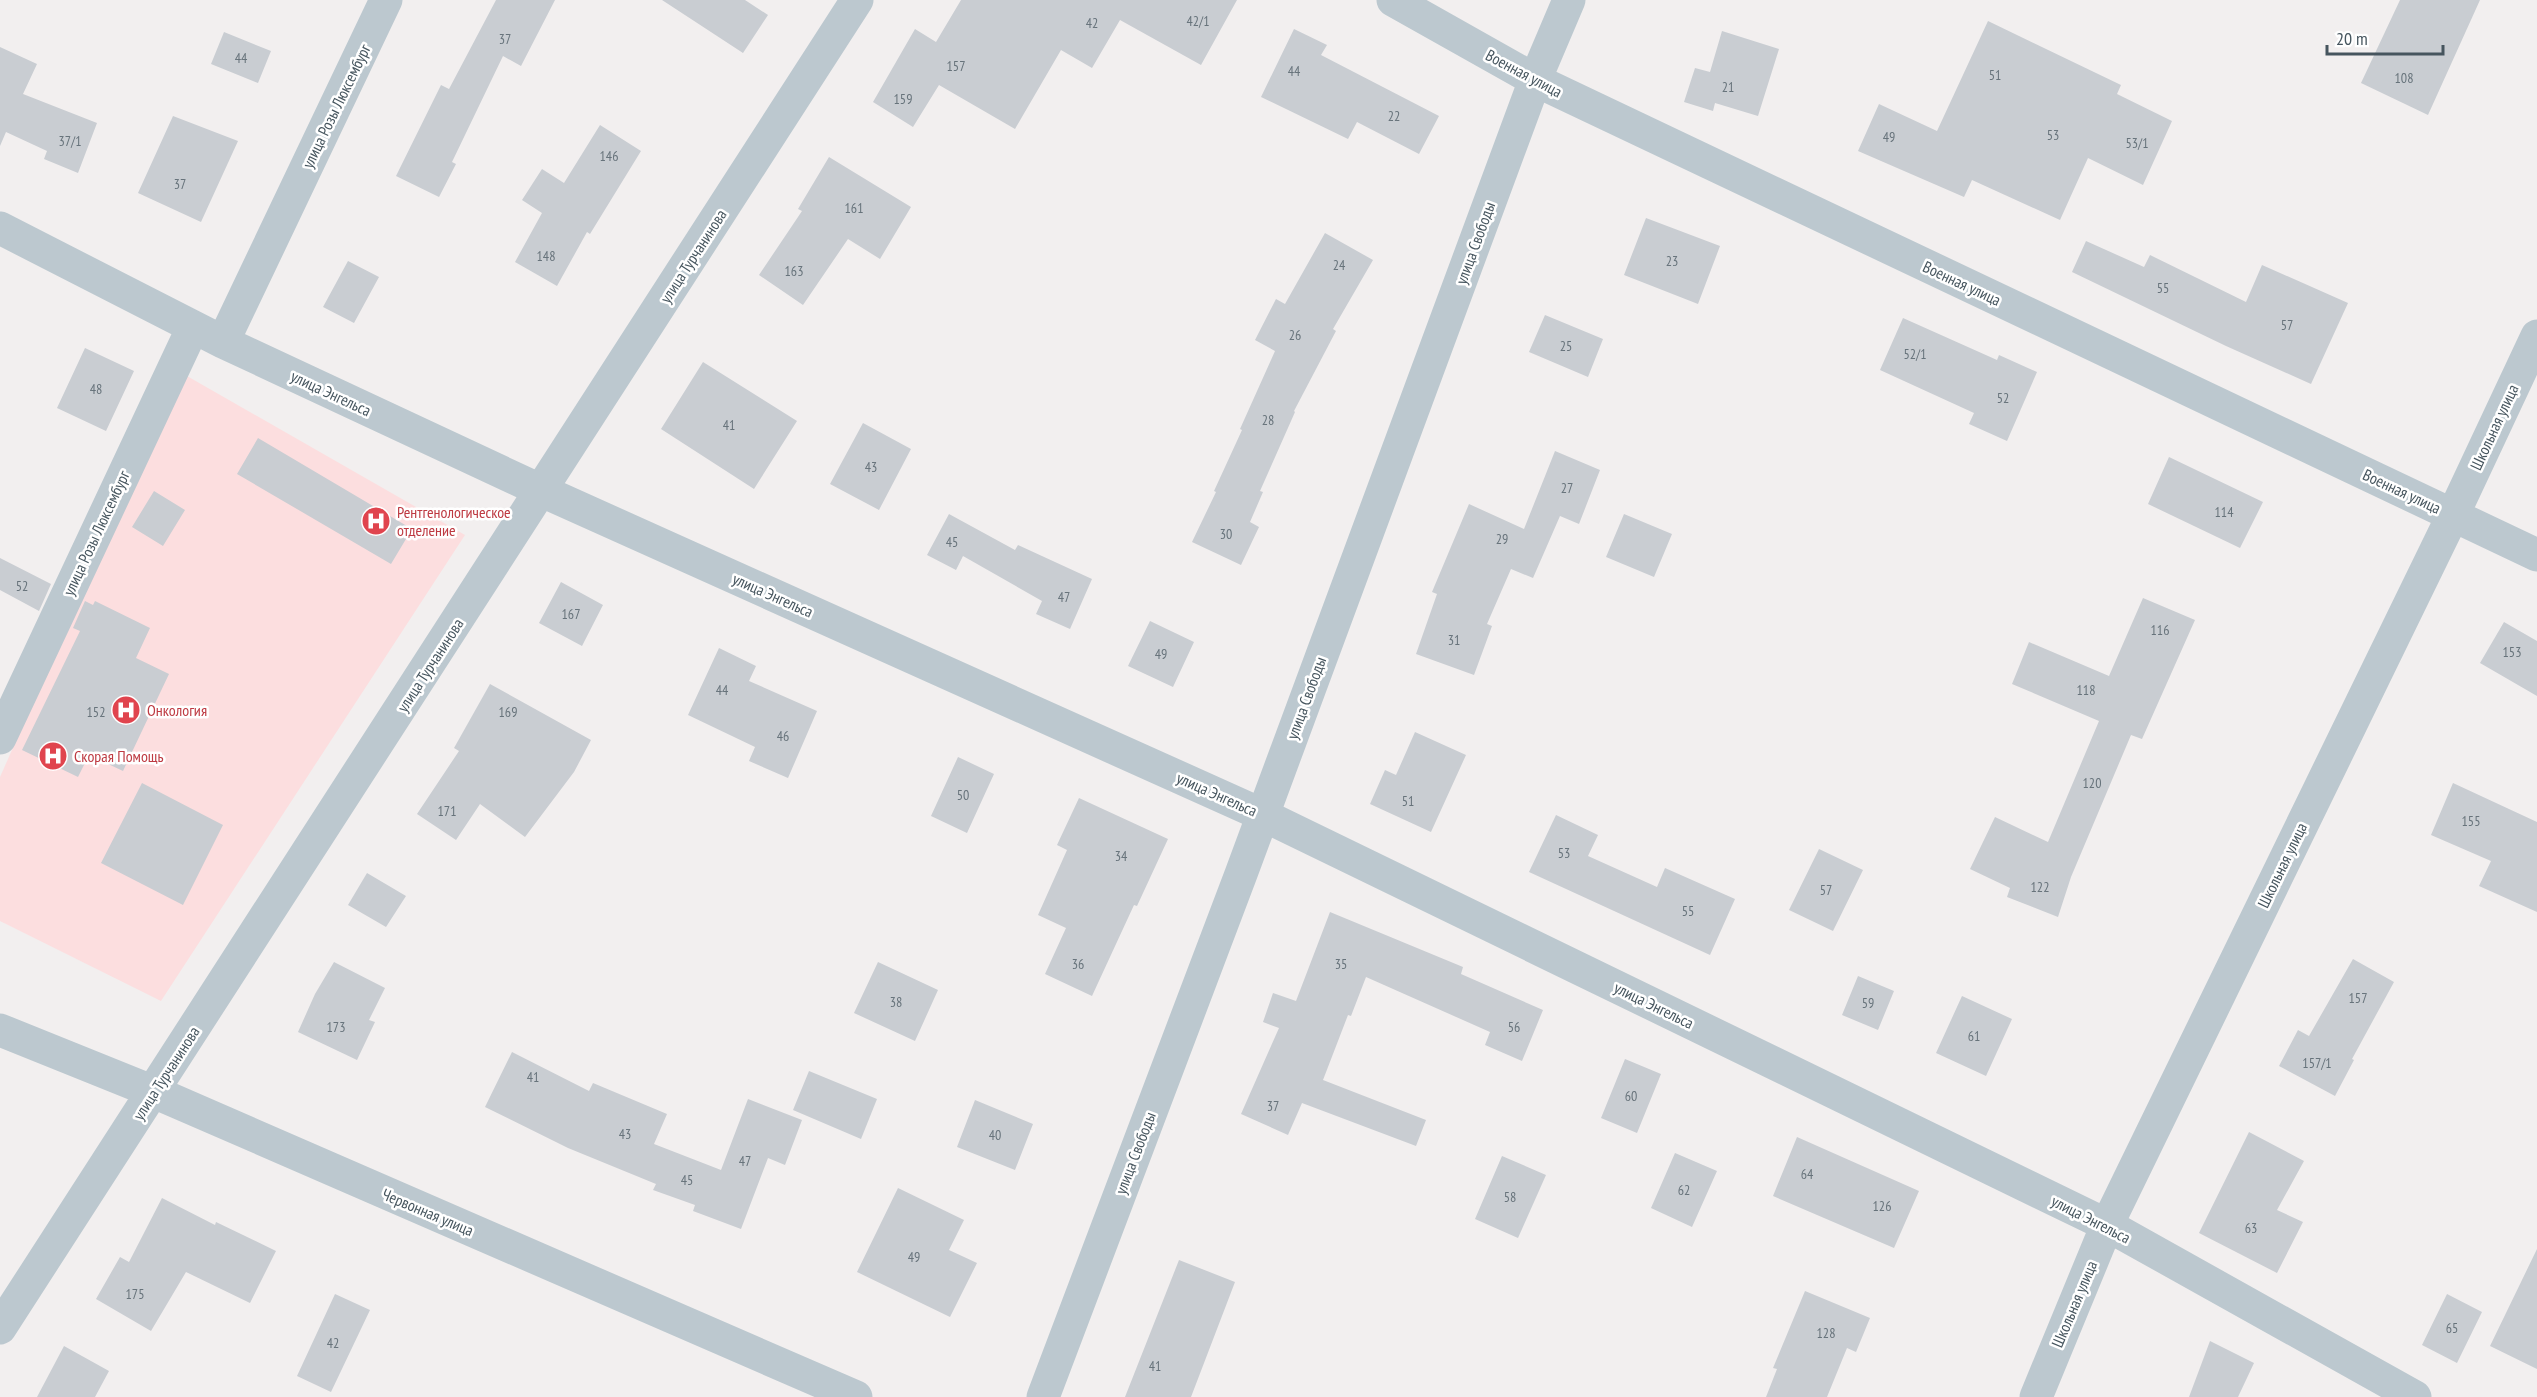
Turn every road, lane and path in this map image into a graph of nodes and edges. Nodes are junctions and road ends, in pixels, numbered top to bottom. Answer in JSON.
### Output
{"nodes":[{"id":1,"x":387,"y":0,"type":"edge"},
{"id":2,"x":857,"y":0,"type":"edge"},
{"id":3,"x":1393,"y":0,"type":"edge"},
{"id":4,"x":1569,"y":0,"type":"edge"},
{"id":5,"x":1535,"y":80,"type":"junction"},
{"id":6,"x":0,"y":228,"type":"edge"},
{"id":7,"x":193,"y":327,"type":"junction"},
{"id":8,"x":2537,"y":336,"type":"edge"},
{"id":9,"x":223,"y":342,"type":"junction"},
{"id":10,"x":542,"y":491,"type":"junction"},
{"id":11,"x":2453,"y":515,"type":"junction"},
{"id":12,"x":2537,"y":555,"type":"edge"},
{"id":13,"x":0,"y":738,"type":"edge"},
{"id":14,"x":1263,"y":815,"type":"junction"},
{"id":15,"x":0,"y":1030,"type":"edge"},
{"id":16,"x":154,"y":1092,"type":"junction"},
{"id":17,"x":2107,"y":1225,"type":"junction"},
{"id":18,"x":0,"y":1328,"type":"edge"},
{"id":19,"x":856,"y":1397,"type":"edge"},
{"id":20,"x":1043,"y":1397,"type":"edge"},
{"id":21,"x":2036,"y":1397,"type":"edge"},
{"id":22,"x":2415,"y":1397,"type":"edge"}],
"edges":[{"from":1,"to":9,"type":"street","name":"улица Розы Люксембург"},
{"from":2,"to":10,"type":"street","name":"улица Турчанинова"},
{"from":3,"to":5,"type":"street","name":"Военная улица"},
{"from":4,"to":5,"type":"street","name":"улица Свободы"},
{"from":5,"to":11,"type":"street","name":"Военная улица"},
{"from":5,"to":14,"type":"street","name":"улица Свободы"},
{"from":6,"to":7,"type":"street","name":"улица Энгельса"},
{"from":7,"to":9,"type":"street","name":"улица Энгельса"},
{"from":7,"to":13,"type":"street","name":"улица Розы Люксембург"},
{"from":8,"to":11,"type":"street","name":"Школьная улица"},
{"from":9,"to":10,"type":"street","name":"улица Энгельса"},
{"from":10,"to":14,"type":"street","name":"улица Энгельса"},
{"from":10,"to":16,"type":"street","name":"улица Турчанинова"},
{"from":11,"to":12,"type":"street","name":"Военная улица"},
{"from":11,"to":17,"type":"street","name":"Школьная улица"},
{"from":14,"to":17,"type":"street","name":"улица Энгельса"},
{"from":14,"to":20,"type":"street","name":"улица Свободы"},
{"from":15,"to":16,"type":"street","name":"Червонная улица"},
{"from":16,"to":18,"type":"street","name":"улица Турчанинова"},
{"from":16,"to":19,"type":"street","name":"Червонная улица"},
{"from":17,"to":21,"type":"street","name":"Школьная улица"},
{"from":17,"to":22,"type":"street","name":"улица Энгельса"}]}
